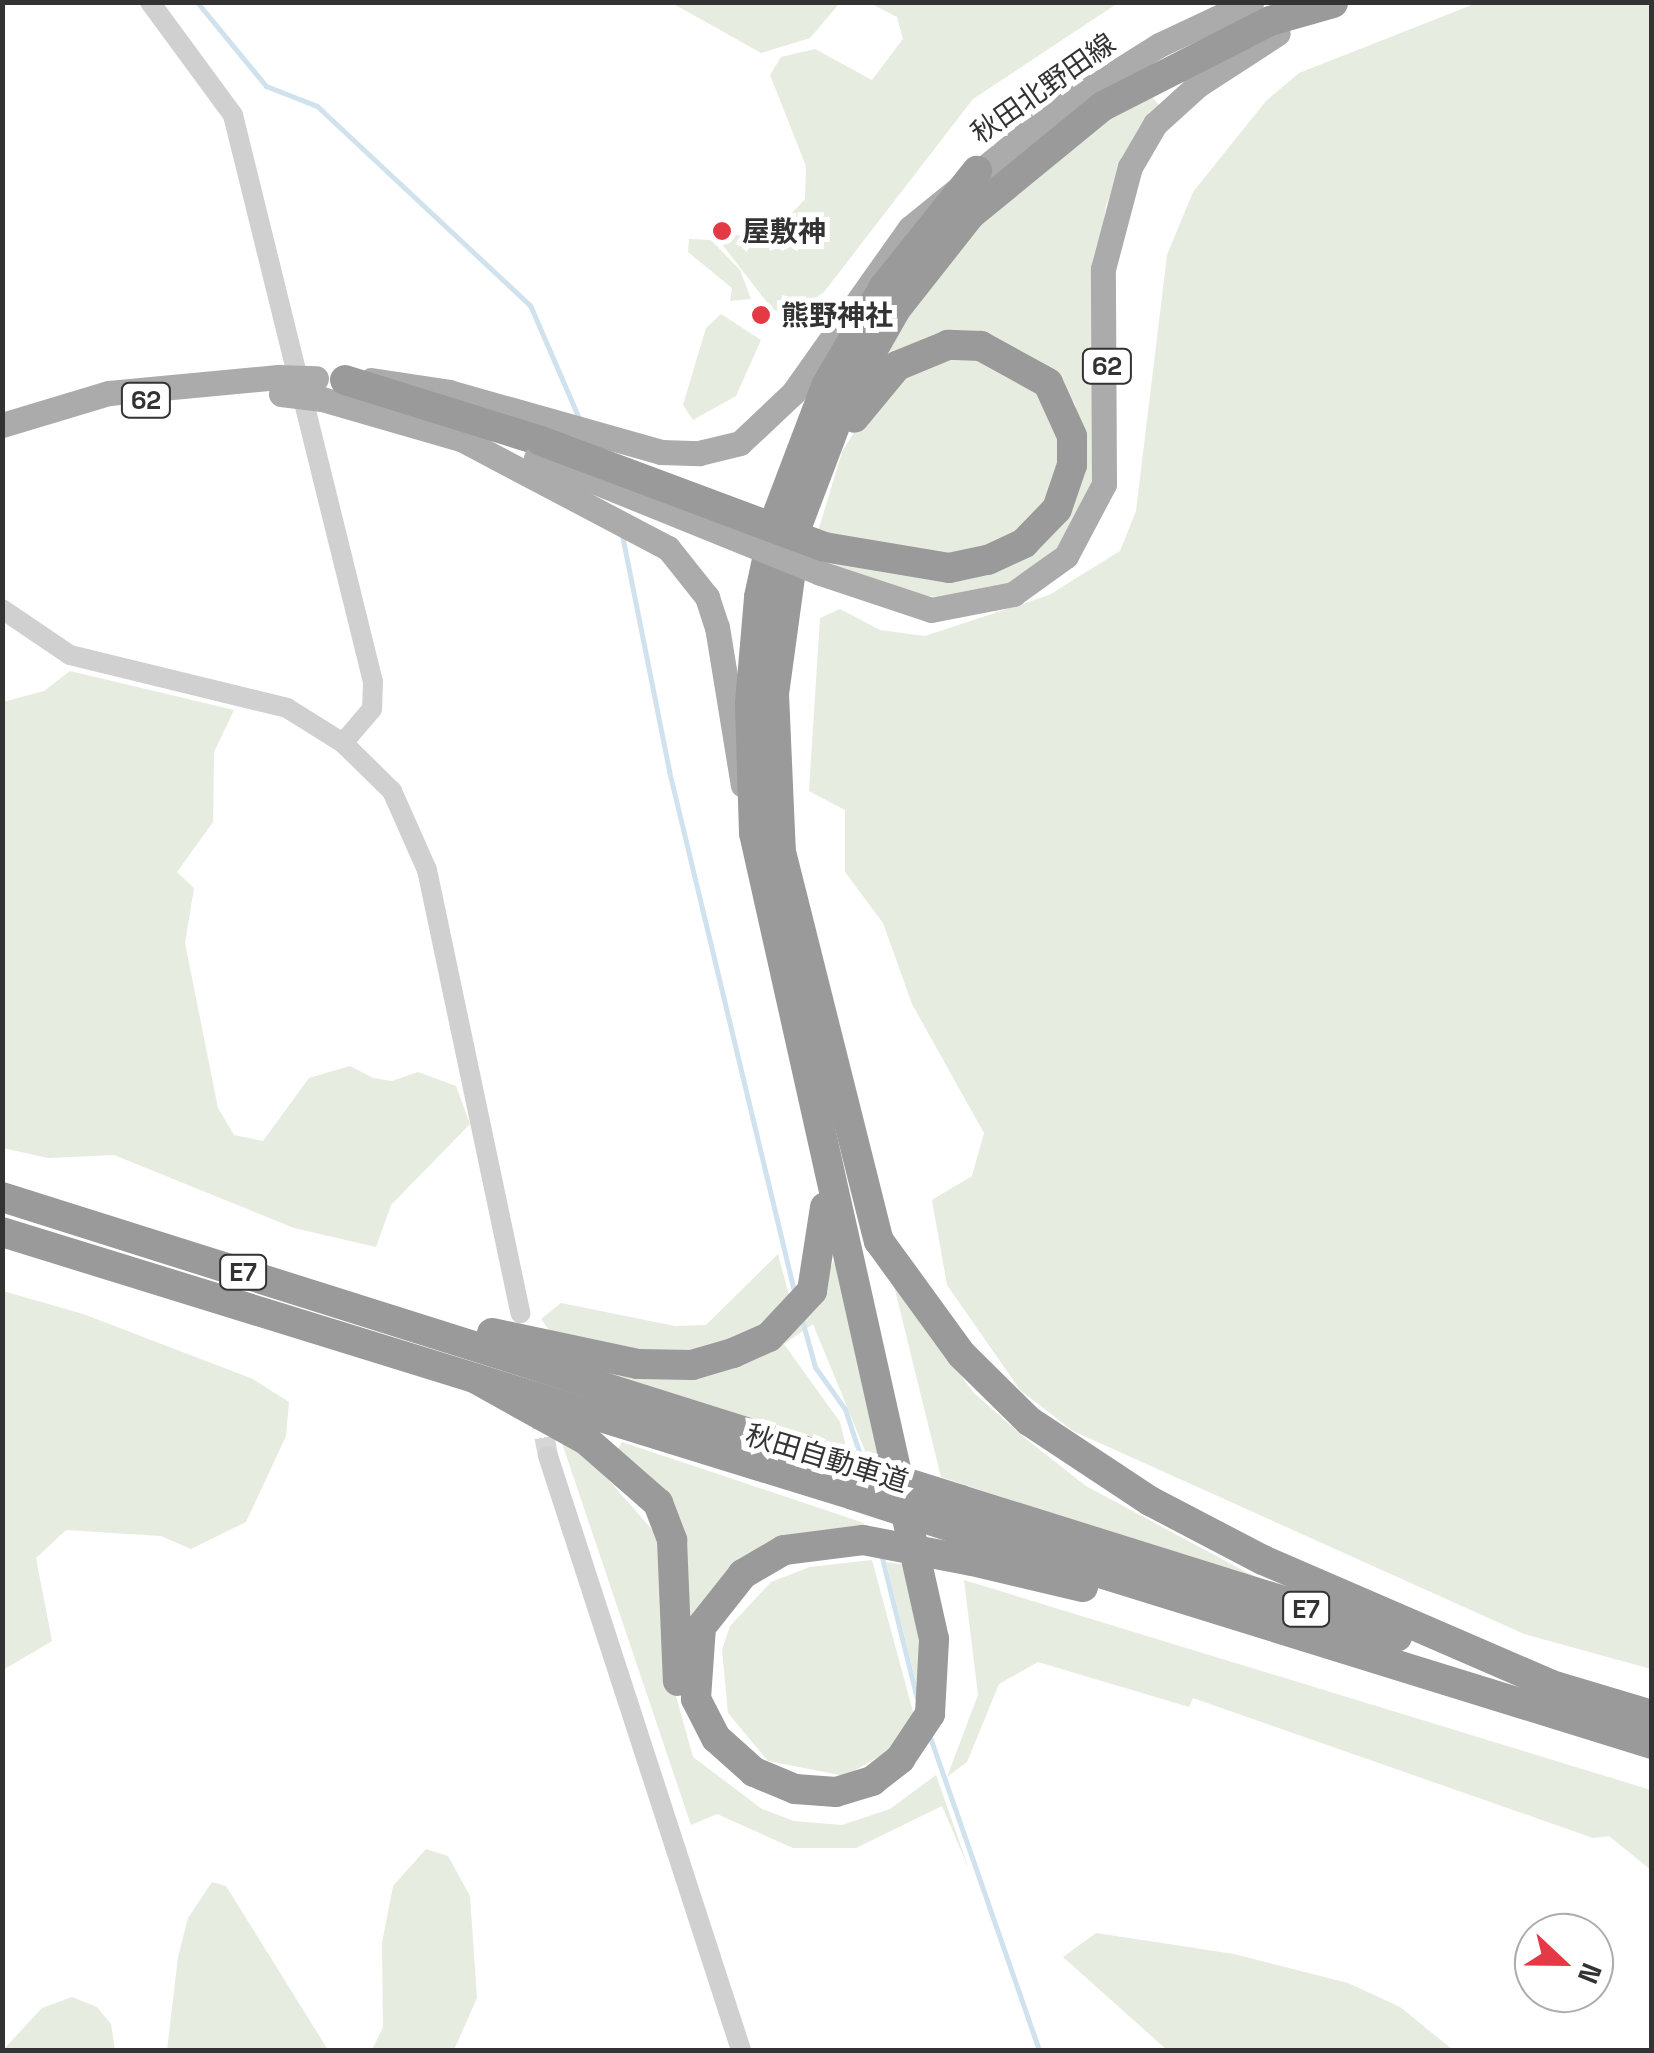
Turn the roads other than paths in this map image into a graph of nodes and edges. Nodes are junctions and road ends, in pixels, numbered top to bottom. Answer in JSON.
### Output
{"nodes":[{"id":1,"x":150,"y":2,"type":"edge"},
{"id":2,"x":1251,"y":2,"type":"edge"},
{"id":3,"x":1334,"y":3,"type":"edge"},
{"id":4,"x":977,"y":171,"type":"junction"},
{"id":5,"x":328,"y":385,"type":"junction"},
{"id":6,"x":7,"y":423,"type":"edge"},
{"id":7,"x":541,"y":460,"type":"junction"},
{"id":8,"x":797,"y":526,"type":"junction"},
{"id":9,"x":822,"y":560,"type":"junction"},
{"id":10,"x":2,"y":609,"type":"edge"},
{"id":11,"x":344,"y":743,"type":"junction"},
{"id":12,"x":754,"y":834,"type":"junction"},
{"id":13,"x":828,"y":1159,"type":"junction"},
{"id":14,"x":865,"y":1195,"type":"junction"},
{"id":15,"x":2,"y":1198,"type":"edge"},
{"id":16,"x":2,"y":1232,"type":"edge"},
{"id":17,"x":278,"y":1283,"type":"junction"},
{"id":18,"x":520,"y":1313,"type":"dead end"},
{"id":19,"x":476,"y":1379,"type":"junction"},
{"id":20,"x":548,"y":1456,"type":"tunnel mouth"},
{"id":21,"x":963,"y":1515,"type":"junction"},
{"id":22,"x":1329,"y":1645,"type":"junction"},
{"id":23,"x":1550,"y":1684,"type":"junction"},
{"id":24,"x":1652,"y":1714,"type":"edge"},
{"id":25,"x":1652,"y":1744,"type":"edge"},
{"id":26,"x":741,"y":2050,"type":"edge"}],
"edges":[{"from":1,"to":11,"type":"street"},
{"from":2,"to":4,"type":"main road","name":"秋田北野田線","number":"62"},
{"from":3,"to":8,"type":"highway"},
{"from":3,"to":9,"type":"main road","number":"62"},
{"from":4,"to":5,"type":"main road","number":"62"},
{"from":4,"to":12,"type":"highway"},
{"from":5,"to":6,"type":"main road","number":"62","bridge":true},
{"from":5,"to":7,"type":"highway"},
{"from":7,"to":9,"type":"highway","bridge":true},
{"from":7,"to":12,"type":"main road"},
{"from":8,"to":9,"type":"highway"},
{"from":8,"to":14,"type":"highway"},
{"from":10,"to":11,"type":"street"},
{"from":11,"to":18,"type":"street"},
{"from":12,"to":13,"type":"highway"},
{"from":13,"to":17,"type":"highway"},
{"from":13,"to":22,"type":"highway","bridge":true},
{"from":14,"to":19,"type":"highway"},
{"from":14,"to":23,"type":"highway"},
{"from":15,"to":17,"type":"highway","name":"秋田自動車道","number":"E7"},
{"from":16,"to":19,"type":"highway","name":"秋田自動車道","number":"E7"},
{"from":17,"to":21,"type":"highway","name":"秋田自動車道","number":"E7","bridge":true},
{"from":19,"to":21,"type":"highway","name":"秋田自動車道","number":"E7","bridge":true},
{"from":20,"to":26,"type":"street"},
{"from":21,"to":22,"type":"highway","name":"秋田自動車道","number":"E7"},
{"from":21,"to":23,"type":"highway","name":"秋田自動車道","number":"E7"},
{"from":22,"to":25,"type":"highway","name":"秋田自動車道","number":"E7"},
{"from":23,"to":24,"type":"highway","name":"秋田自動車道","number":"E7"}]}
